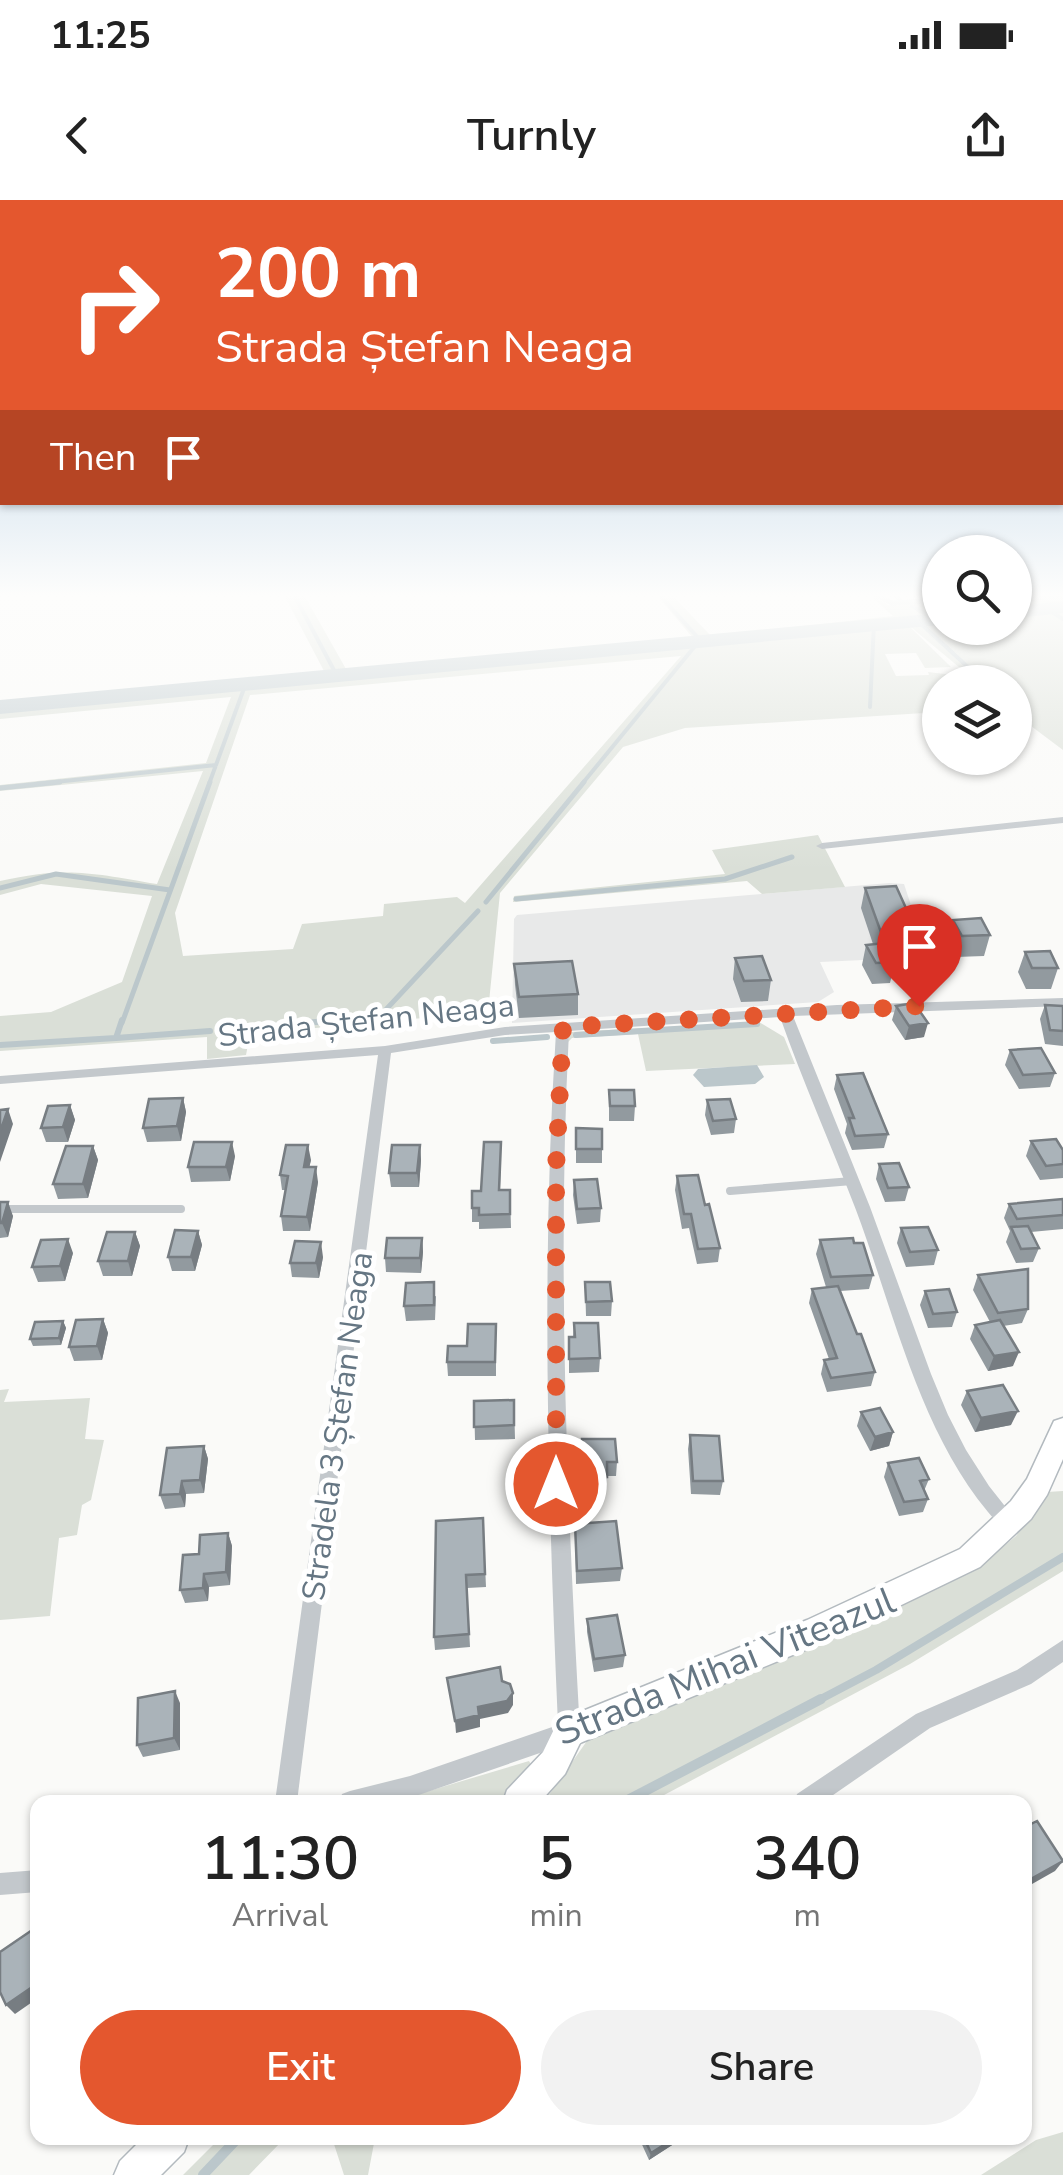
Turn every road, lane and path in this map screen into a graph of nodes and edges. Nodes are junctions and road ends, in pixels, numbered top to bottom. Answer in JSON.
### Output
{"nodes":[{"id":1,"x":1063,"y":820,"type":"edge"},
{"id":2,"x":822,"y":846,"type":"dead end"},
{"id":3,"x":924,"y":964,"type":"dead end"},
{"id":4,"x":1063,"y":1002,"type":"edge"},
{"id":5,"x":919,"y":1006,"type":"junction"},
{"id":6,"x":786,"y":1016,"type":"junction"},
{"id":7,"x":563,"y":1027,"type":"junction"},
{"id":8,"x":385,"y":1050,"type":"junction"},
{"id":9,"x":0,"y":1080,"type":"edge"},
{"id":10,"x":852,"y":1181,"type":"junction"},
{"id":11,"x":730,"y":1191,"type":"dead end"},
{"id":12,"x":0,"y":1208,"type":"edge"},
{"id":13,"x":181,"y":1209,"type":"dead end"},
{"id":14,"x":1063,"y":1429,"type":"edge"},
{"id":15,"x":1057,"y":1462,"type":"edge"},
{"id":16,"x":1010,"y":1524,"type":"junction"},
{"id":17,"x":1063,"y":1650,"type":"edge"},
{"id":18,"x":568,"y":1732,"type":"junction"},
{"id":19,"x":287,"y":1795,"type":"edge"},
{"id":20,"x":378,"y":1795,"type":"edge"},
{"id":21,"x":525,"y":1795,"type":"edge"},
{"id":22,"x":815,"y":1795,"type":"edge"},
{"id":23,"x":30,"y":1882,"type":"edge"},
{"id":24,"x":0,"y":1884,"type":"edge"},
{"id":25,"x":163,"y":2145,"type":"edge"},
{"id":26,"x":134,"y":2175,"type":"edge"}],
"edges":[{"from":1,"to":2,"type":"street"},
{"from":3,"to":5,"type":"lane"},
{"from":4,"to":5,"type":"street","name":"Strada Ștefan Neaga"},
{"from":5,"to":6,"type":"street","name":"Strada Ștefan Neaga"},
{"from":6,"to":7,"type":"street","name":"Strada Ștefan Neaga"},
{"from":6,"to":10,"type":"street"},
{"from":7,"to":8,"type":"street","name":"Strada Ștefan Neaga"},
{"from":7,"to":18,"type":"street"},
{"from":8,"to":9,"type":"street","name":"Strada Ștefan Neaga"},
{"from":8,"to":19,"type":"street","name":"Stradela 3 Ștefan Neaga"},
{"from":10,"to":11,"type":"lane"},
{"from":10,"to":16,"type":"street"},
{"from":12,"to":13,"type":"lane"},
{"from":14,"to":15,"type":"street","name":"Strada Mihai Viteazul"},
{"from":15,"to":16,"type":"street","name":"Strada Mihai Viteazul"},
{"from":16,"to":18,"type":"street","name":"Strada Mihai Viteazul"},
{"from":17,"to":22,"type":"street"},
{"from":18,"to":20,"type":"street","name":"Strada Mihai Viteazul"},
{"from":18,"to":21,"type":"street"},
{"from":23,"to":24,"type":"street"},
{"from":25,"to":26,"type":"street"}]}
